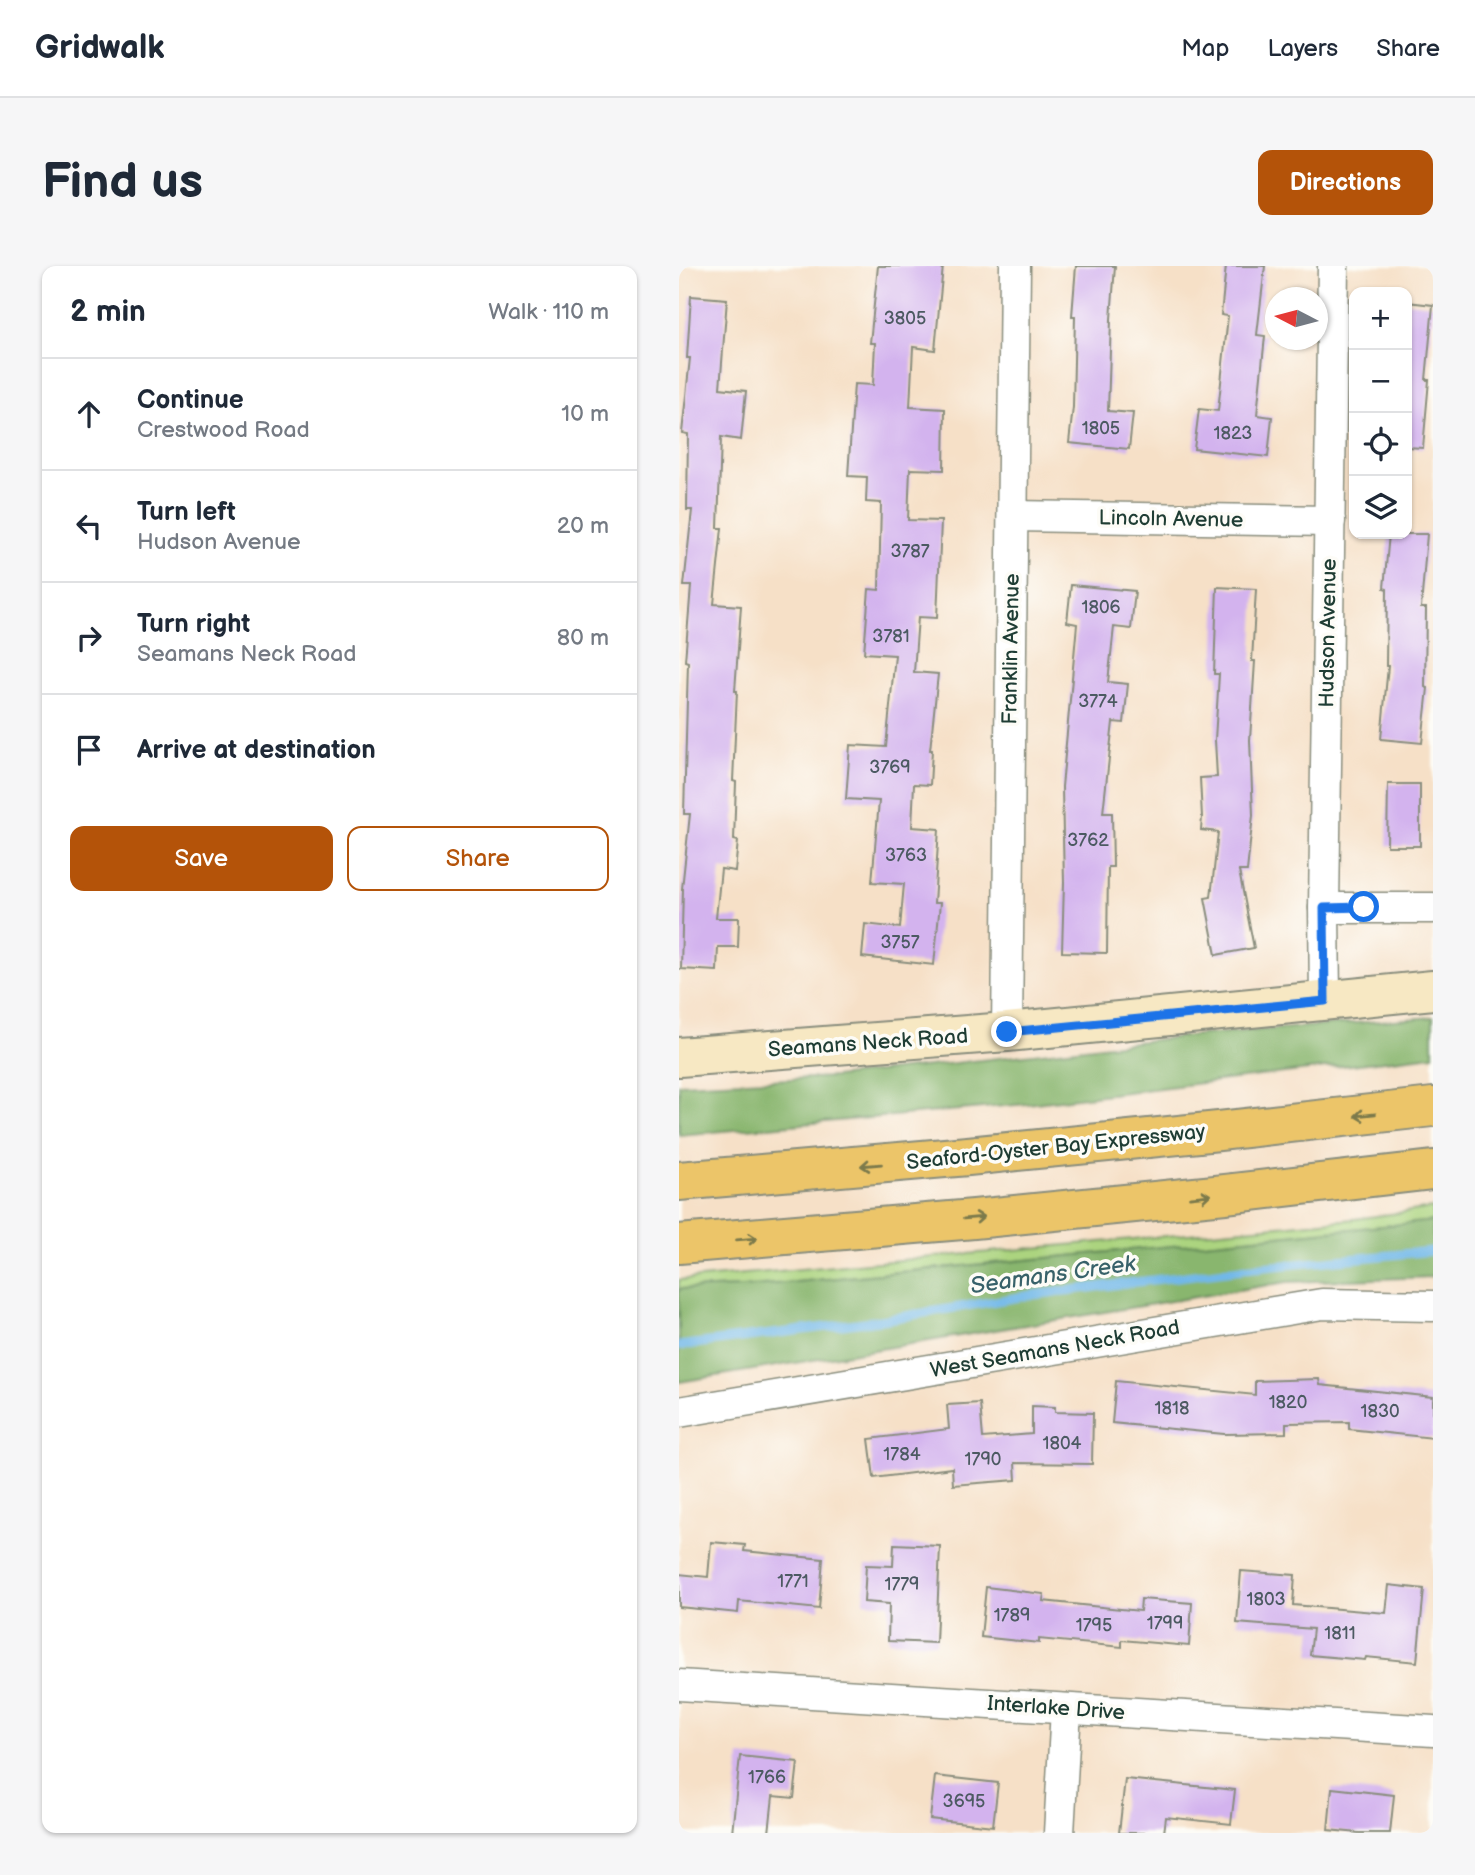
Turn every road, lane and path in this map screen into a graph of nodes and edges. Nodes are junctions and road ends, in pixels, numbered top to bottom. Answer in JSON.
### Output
{"nodes":[{"id":1,"x":1015,"y":266,"type":"edge"},
{"id":2,"x":1333,"y":266,"type":"edge"},
{"id":3,"x":1013,"y":516,"type":"junction"},
{"id":4,"x":1330,"y":521,"type":"junction"},
{"id":5,"x":1324,"y":908,"type":"junction"},
{"id":6,"x":1433,"y":908,"type":"edge"},
{"id":7,"x":1433,"y":990,"type":"edge"},
{"id":8,"x":1325,"y":1001,"type":"junction"},
{"id":9,"x":1007,"y":1032,"type":"junction"},
{"id":10,"x":679,"y":1057,"type":"edge"},
{"id":11,"x":1433,"y":1107,"type":"edge"},
{"id":12,"x":1433,"y":1170,"type":"edge"},
{"id":13,"x":679,"y":1181,"type":"edge"},
{"id":14,"x":679,"y":1244,"type":"edge"},
{"id":15,"x":1433,"y":1306,"type":"edge"},
{"id":16,"x":679,"y":1412,"type":"edge"},
{"id":17,"x":679,"y":1685,"type":"edge"},
{"id":18,"x":1066,"y":1709,"type":"junction"},
{"id":19,"x":1433,"y":1731,"type":"edge"},
{"id":20,"x":1059,"y":1833,"type":"edge"}],
"edges":[{"from":1,"to":3,"type":"street","name":"Franklin Avenue"},
{"from":2,"to":4,"type":"street","name":"Hudson Avenue"},
{"from":3,"to":4,"type":"street","name":"Lincoln Avenue"},
{"from":3,"to":9,"type":"street","name":"Franklin Avenue"},
{"from":4,"to":5,"type":"street","name":"Hudson Avenue"},
{"from":5,"to":6,"type":"street"},
{"from":5,"to":8,"type":"street","name":"Hudson Avenue"},
{"from":7,"to":8,"type":"street","name":"Seamans Neck Road"},
{"from":8,"to":9,"type":"street","name":"Seamans Neck Road"},
{"from":9,"to":10,"type":"street","name":"Seamans Neck Road"},
{"from":11,"to":13,"type":"highway","name":"Seaford-Oyster Bay Expressway","one_way":true},
{"from":14,"to":12,"type":"highway","one_way":true},
{"from":15,"to":16,"type":"street","name":"West Seamans Neck Road"},
{"from":17,"to":18,"type":"street","name":"Interlake Drive"},
{"from":18,"to":19,"type":"street","name":"Interlake Drive"},
{"from":18,"to":20,"type":"street"}]}
